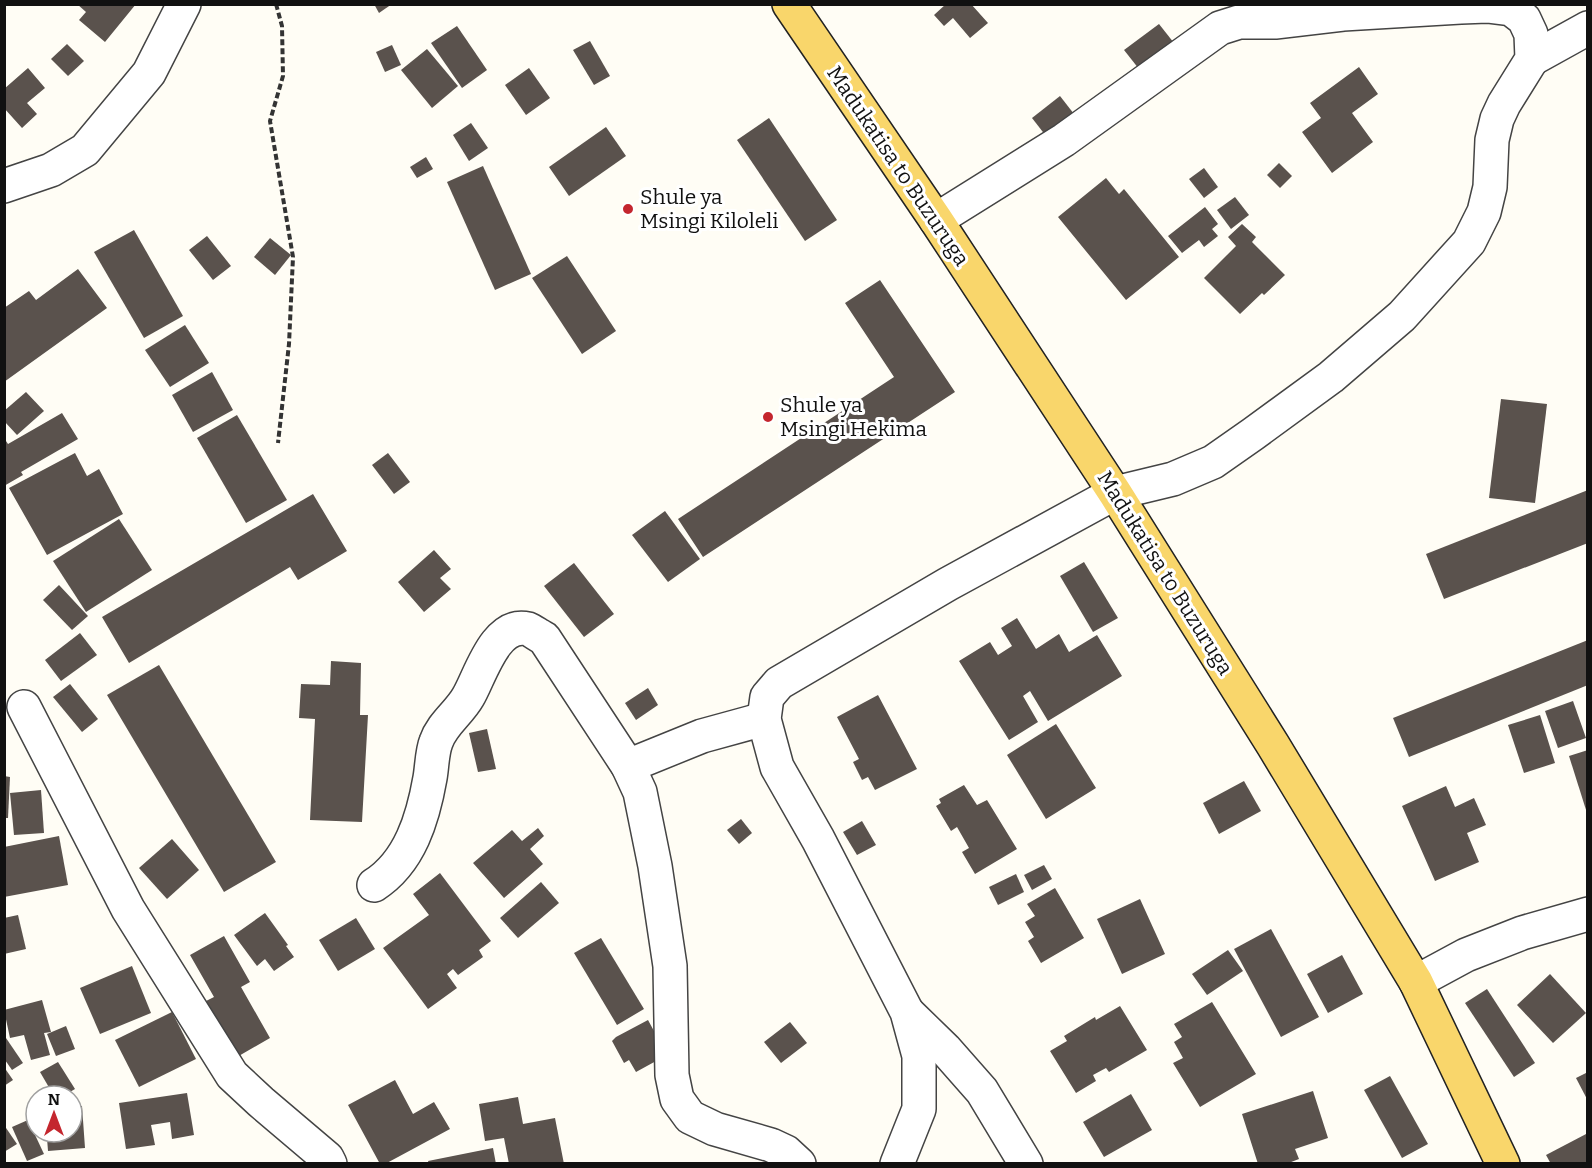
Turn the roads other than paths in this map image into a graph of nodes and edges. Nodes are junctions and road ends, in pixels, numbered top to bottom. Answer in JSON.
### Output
{"nodes":[{"id":1,"x":184,"y":4,"type":"edge"},
{"id":2,"x":789,"y":4,"type":"edge"},
{"id":3,"x":1587,"y":28,"type":"edge"},
{"id":4,"x":1532,"y":59,"type":"junction"},
{"id":5,"x":4,"y":186,"type":"edge"},
{"id":6,"x":936,"y":220,"type":"junction"},
{"id":7,"x":1114,"y":493,"type":"junction"},
{"id":8,"x":24,"y":707,"type":"dead end"},
{"id":9,"x":764,"y":719,"type":"junction"},
{"id":10,"x":628,"y":766,"type":"junction"},
{"id":11,"x":374,"y":885,"type":"dead end"},
{"id":12,"x":1587,"y":914,"type":"edge"},
{"id":13,"x":1416,"y":982,"type":"junction"},
{"id":14,"x":907,"y":1012,"type":"junction"},
{"id":15,"x":330,"y":1164,"type":"edge"},
{"id":16,"x":799,"y":1164,"type":"edge"},
{"id":17,"x":897,"y":1164,"type":"edge"},
{"id":18,"x":1026,"y":1164,"type":"edge"},
{"id":19,"x":1503,"y":1164,"type":"edge"}],
"edges":[{"from":1,"to":5,"type":"street"},
{"from":2,"to":6,"type":"main road","name":"Madukatisa to Buzuruga"},
{"from":3,"to":4,"type":"street"},
{"from":4,"to":6,"type":"street"},
{"from":4,"to":7,"type":"street"},
{"from":6,"to":7,"type":"main road","name":"Madukatisa to Buzuruga"},
{"from":7,"to":9,"type":"street"},
{"from":7,"to":13,"type":"main road","name":"Madukatisa to Buzuruga"},
{"from":8,"to":15,"type":"street"},
{"from":9,"to":10,"type":"street"},
{"from":9,"to":14,"type":"street"},
{"from":10,"to":11,"type":"street"},
{"from":10,"to":16,"type":"street"},
{"from":12,"to":13,"type":"street"},
{"from":13,"to":19,"type":"main road","name":"Madukatisa to Buzuruga"},
{"from":14,"to":17,"type":"street"},
{"from":14,"to":18,"type":"street"}]}
